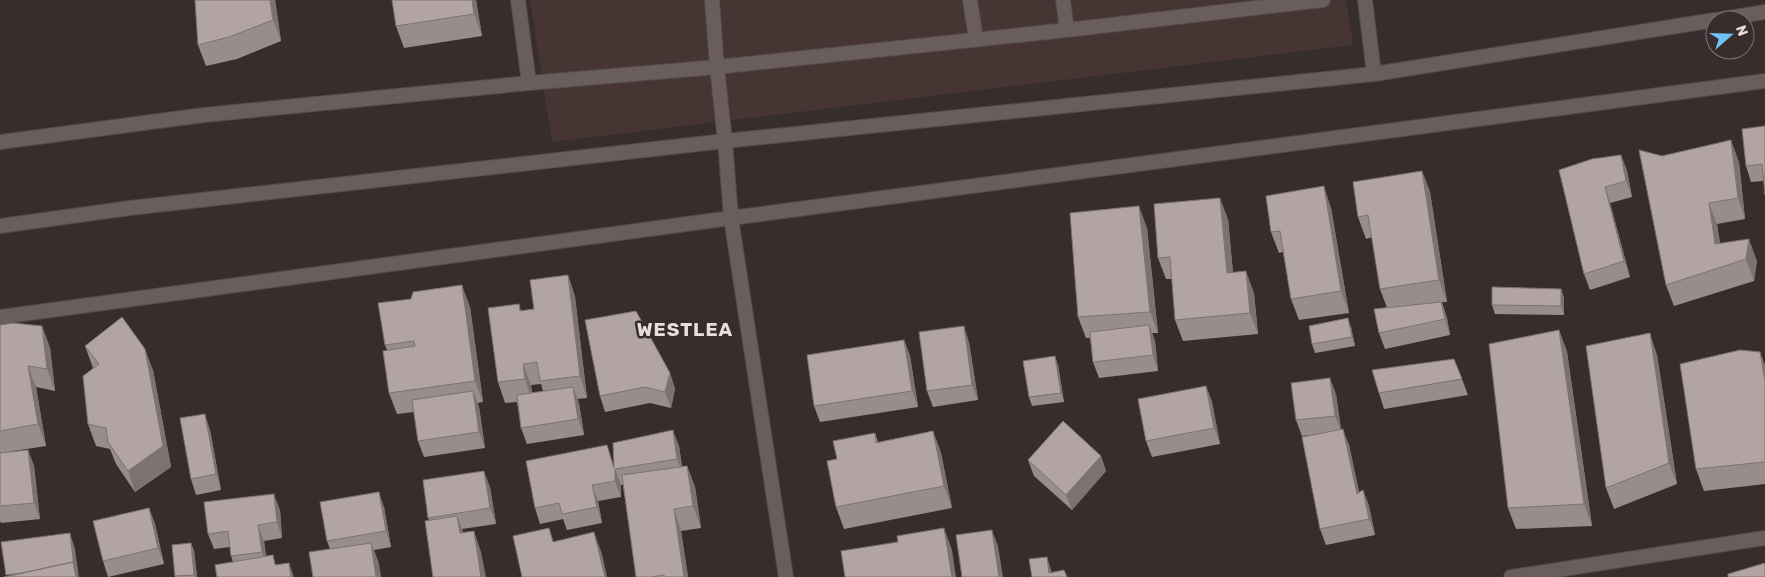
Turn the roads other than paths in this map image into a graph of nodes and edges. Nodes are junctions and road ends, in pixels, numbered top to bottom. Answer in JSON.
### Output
{"nodes":[{"id":1,"x":518,"y":0,"type":"edge"},
{"id":2,"x":712,"y":0,"type":"edge"},
{"id":3,"x":970,"y":0,"type":"edge"},
{"id":4,"x":1063,"y":0,"type":"edge"},
{"id":5,"x":1322,"y":0,"type":"edge"},
{"id":6,"x":1365,"y":0,"type":"edge"},
{"id":7,"x":1705,"y":22,"type":"edge"},
{"id":8,"x":1067,"y":30,"type":"junction"},
{"id":9,"x":976,"y":39,"type":"junction"},
{"id":10,"x":717,"y":67,"type":"junction"},
{"id":11,"x":1374,"y":74,"type":"junction"},
{"id":12,"x":1765,"y":81,"type":"edge"},
{"id":13,"x":529,"y":82,"type":"junction"},
{"id":14,"x":725,"y":141,"type":"junction"},
{"id":15,"x":0,"y":142,"type":"edge"},
{"id":16,"x":731,"y":218,"type":"junction"},
{"id":17,"x":0,"y":226,"type":"edge"},
{"id":18,"x":0,"y":318,"type":"edge"},
{"id":19,"x":1765,"y":538,"type":"edge"},
{"id":20,"x":786,"y":577,"type":"edge"},
{"id":21,"x":1511,"y":577,"type":"edge"}],
"edges":[{"from":1,"to":13,"type":"street"},
{"from":2,"to":10,"type":"street"},
{"from":3,"to":9,"type":"street"},
{"from":4,"to":8,"type":"street"},
{"from":5,"to":8,"type":"street"},
{"from":6,"to":11,"type":"street"},
{"from":7,"to":11,"type":"street"},
{"from":8,"to":9,"type":"street"},
{"from":9,"to":10,"type":"street"},
{"from":10,"to":13,"type":"street"},
{"from":10,"to":14,"type":"street"},
{"from":11,"to":14,"type":"street"},
{"from":12,"to":16,"type":"street"},
{"from":13,"to":15,"type":"street"},
{"from":14,"to":16,"type":"street"},
{"from":14,"to":17,"type":"street"},
{"from":16,"to":18,"type":"street"},
{"from":16,"to":20,"type":"street"},
{"from":19,"to":21,"type":"street"}]}
